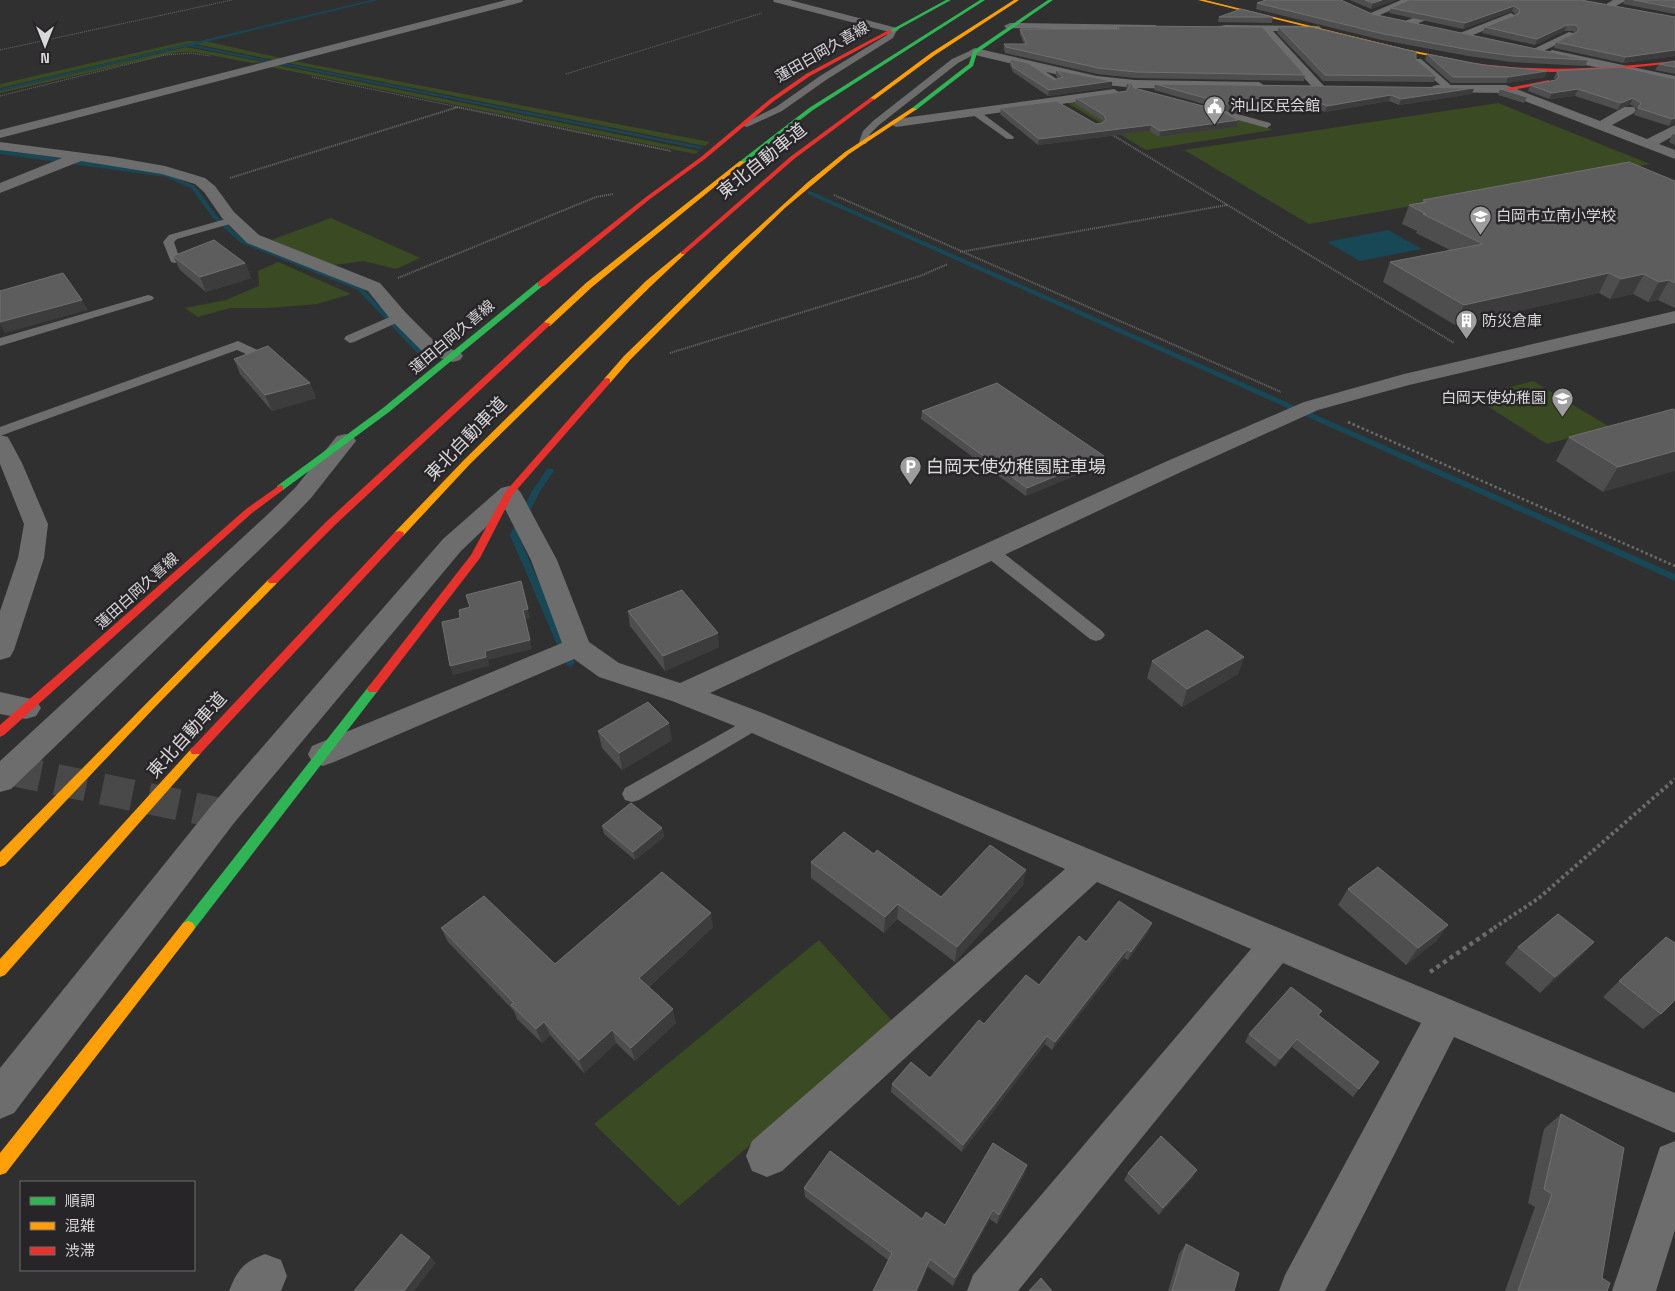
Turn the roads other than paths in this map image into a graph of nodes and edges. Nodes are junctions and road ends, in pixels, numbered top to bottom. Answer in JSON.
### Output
{"nodes":[{"id":1,"x":518,"y":0,"type":"edge"},
{"id":2,"x":778,"y":0,"type":"edge"},
{"id":3,"x":949,"y":0,"type":"edge"},
{"id":4,"x":982,"y":0,"type":"edge"},
{"id":5,"x":1017,"y":0,"type":"edge"},
{"id":6,"x":1051,"y":0,"type":"edge"},
{"id":7,"x":1200,"y":0,"type":"edge"},
{"id":8,"x":1411,"y":0,"type":"edge"},
{"id":9,"x":1625,"y":5,"type":"edge"},
{"id":10,"x":1604,"y":6,"type":"edge"},
{"id":11,"x":1446,"y":9,"type":"edge"},
{"id":12,"x":1511,"y":16,"type":"edge"},
{"id":13,"x":1399,"y":21,"type":"junction"},
{"id":14,"x":1010,"y":26,"type":"junction"},
{"id":15,"x":1427,"y":27,"type":"edge"},
{"id":16,"x":1167,"y":28,"type":"edge"},
{"id":17,"x":1216,"y":28,"type":"edge"},
{"id":18,"x":1316,"y":28,"type":"junction"},
{"id":19,"x":1265,"y":29,"type":"junction"},
{"id":20,"x":893,"y":30,"type":"junction"},
{"id":21,"x":1569,"y":35,"type":"edge"},
{"id":22,"x":1482,"y":39,"type":"edge"},
{"id":23,"x":975,"y":52,"type":"junction"},
{"id":24,"x":1418,"y":61,"type":"edge"},
{"id":25,"x":1675,"y":62,"type":"edge"},
{"id":26,"x":1030,"y":65,"type":"junction"},
{"id":27,"x":1622,"y":69,"type":"junction"},
{"id":28,"x":1590,"y":71,"type":"junction"},
{"id":29,"x":1230,"y":73,"type":"edge"},
{"id":30,"x":1675,"y":80,"type":"edge"},
{"id":31,"x":1057,"y":82,"type":"edge"},
{"id":32,"x":1239,"y":85,"type":"junction"},
{"id":33,"x":1275,"y":86,"type":"edge"},
{"id":34,"x":1301,"y":87,"type":"edge"},
{"id":35,"x":1422,"y":88,"type":"edge"},
{"id":36,"x":1139,"y":89,"type":"junction"},
{"id":37,"x":1450,"y":89,"type":"junction"},
{"id":38,"x":1506,"y":89,"type":"junction"},
{"id":39,"x":1059,"y":102,"type":"junction"},
{"id":40,"x":1192,"y":105,"type":"edge"},
{"id":41,"x":1629,"y":110,"type":"edge"},
{"id":42,"x":976,"y":113,"type":"junction"},
{"id":43,"x":896,"y":123,"type":"junction"},
{"id":44,"x":1096,"y":124,"type":"edge"},
{"id":45,"x":1267,"y":125,"type":"dead end"},
{"id":46,"x":1601,"y":126,"type":"junction"},
{"id":47,"x":1675,"y":129,"type":"edge"},
{"id":48,"x":0,"y":134,"type":"edge"},
{"id":49,"x":1010,"y":137,"type":"dead end"},
{"id":50,"x":863,"y":142,"type":"junction"},
{"id":51,"x":1645,"y":144,"type":"junction"},
{"id":52,"x":0,"y":146,"type":"edge"},
{"id":53,"x":1675,"y":155,"type":"edge"},
{"id":54,"x":77,"y":157,"type":"junction"},
{"id":55,"x":0,"y":188,"type":"edge"},
{"id":56,"x":233,"y":220,"type":"junction"},
{"id":57,"x":175,"y":260,"type":"edge"},
{"id":58,"x":148,"y":298,"type":"dead end"},
{"id":59,"x":400,"y":317,"type":"junction"},
{"id":60,"x":1675,"y":317,"type":"edge"},
{"id":61,"x":350,"y":339,"type":"dead end"},
{"id":62,"x":0,"y":342,"type":"edge"},
{"id":63,"x":260,"y":356,"type":"edge"},
{"id":64,"x":453,"y":356,"type":"junction"},
{"id":65,"x":0,"y":432,"type":"edge"},
{"id":66,"x":345,"y":441,"type":"junction"},
{"id":67,"x":0,"y":442,"type":"edge"},
{"id":68,"x":509,"y":493,"type":"junction"},
{"id":69,"x":990,"y":551,"type":"junction"},
{"id":70,"x":1096,"y":635,"type":"dead end"},
{"id":71,"x":577,"y":647,"type":"junction"},
{"id":72,"x":0,"y":650,"type":"edge"},
{"id":73,"x":682,"y":694,"type":"junction"},
{"id":74,"x":13,"y":705,"type":"edge"},
{"id":75,"x":755,"y":722,"type":"junction"},
{"id":76,"x":0,"y":732,"type":"edge"},
{"id":77,"x":323,"y":754,"type":"junction"},
{"id":78,"x":0,"y":780,"type":"edge"},
{"id":79,"x":632,"y":794,"type":"dead end"},
{"id":80,"x":0,"y":861,"type":"edge"},
{"id":81,"x":1092,"y":866,"type":"junction"},
{"id":82,"x":1277,"y":944,"type":"junction"},
{"id":83,"x":0,"y":970,"type":"edge"},
{"id":84,"x":1445,"y":1016,"type":"junction"},
{"id":85,"x":0,"y":1099,"type":"edge"},
{"id":86,"x":1675,"y":1113,"type":"edge"},
{"id":87,"x":767,"y":1156,"type":"dead end"},
{"id":88,"x":1675,"y":1162,"type":"edge"},
{"id":89,"x":0,"y":1167,"type":"edge"},
{"id":90,"x":989,"y":1291,"type":"edge"},
{"id":91,"x":1301,"y":1291,"type":"edge"},
{"id":92,"x":1634,"y":1291,"type":"edge"}],
"edges":[{"from":1,"to":48,"type":"street"},
{"from":2,"to":20,"type":"street"},
{"from":3,"to":20,"type":"main road","name":"蓮田白岡久喜線"},
{"from":4,"to":80,"type":"main road","name":"東北自動車道"},
{"from":5,"to":83,"type":"main road","name":"東北自動車道"},
{"from":6,"to":14,"type":"main road"},
{"from":7,"to":18,"type":"main road"},
{"from":8,"to":13,"type":"street"},
{"from":9,"to":10,"type":"main road"},
{"from":11,"to":13,"type":"street"},
{"from":12,"to":22,"type":"street"},
{"from":13,"to":15,"type":"street"},
{"from":14,"to":16,"type":"street"},
{"from":14,"to":23,"type":"main road"},
{"from":17,"to":19,"type":"street"},
{"from":18,"to":19,"type":"street"},
{"from":18,"to":28,"type":"main road"},
{"from":19,"to":34,"type":"street"},
{"from":20,"to":64,"type":"main road","name":"蓮田白岡久喜線"},
{"from":21,"to":27,"type":"street"},
{"from":23,"to":26,"type":"street"},
{"from":23,"to":43,"type":"main road"},
{"from":23,"to":50,"type":"lane"},
{"from":24,"to":37,"type":"lane"},
{"from":25,"to":27,"type":"main road"},
{"from":26,"to":31,"type":"lane"},
{"from":26,"to":36,"type":"street"},
{"from":27,"to":28,"type":"main road"},
{"from":27,"to":30,"type":"street"},
{"from":28,"to":38,"type":"main road"},
{"from":29,"to":32,"type":"street"},
{"from":32,"to":33,"type":"street"},
{"from":32,"to":36,"type":"street"},
{"from":35,"to":37,"type":"street"},
{"from":36,"to":39,"type":"street"},
{"from":37,"to":38,"type":"street"},
{"from":38,"to":46,"type":"street"},
{"from":39,"to":42,"type":"street"},
{"from":39,"to":44,"type":"street"},
{"from":40,"to":45,"type":"lane"},
{"from":41,"to":46,"type":"street"},
{"from":42,"to":43,"type":"street"},
{"from":42,"to":49,"type":"lane"},
{"from":43,"to":50,"type":"main road"},
{"from":46,"to":51,"type":"street"},
{"from":47,"to":51,"type":"street"},
{"from":50,"to":68,"type":"main road"},
{"from":51,"to":53,"type":"street"},
{"from":52,"to":54,"type":"street"},
{"from":54,"to":55,"type":"street"},
{"from":54,"to":56,"type":"street"},
{"from":56,"to":57,"type":"lane"},
{"from":56,"to":59,"type":"street"},
{"from":58,"to":62,"type":"lane"},
{"from":59,"to":61,"type":"lane"},
{"from":59,"to":64,"type":"street"},
{"from":60,"to":69,"type":"street"},
{"from":63,"to":65,"type":"lane"},
{"from":64,"to":66,"type":"main road","name":"蓮田白岡久喜線"},
{"from":66,"to":74,"type":"main road","name":"蓮田白岡久喜線"},
{"from":66,"to":78,"type":"street"},
{"from":67,"to":72,"type":"street"},
{"from":68,"to":71,"type":"street"},
{"from":68,"to":77,"type":"main road"},
{"from":68,"to":85,"type":"street"},
{"from":69,"to":70,"type":"lane"},
{"from":69,"to":73,"type":"street"},
{"from":71,"to":73,"type":"street"},
{"from":71,"to":77,"type":"street"},
{"from":73,"to":75,"type":"street"},
{"from":74,"to":76,"type":"main road","name":"蓮田白岡久喜線"},
{"from":75,"to":79,"type":"lane"},
{"from":75,"to":81,"type":"street"},
{"from":77,"to":89,"type":"main road"},
{"from":81,"to":82,"type":"street"},
{"from":81,"to":87,"type":"street"},
{"from":82,"to":84,"type":"street"},
{"from":82,"to":90,"type":"street"},
{"from":84,"to":86,"type":"street"},
{"from":84,"to":91,"type":"street"},
{"from":88,"to":92,"type":"street"}]}
